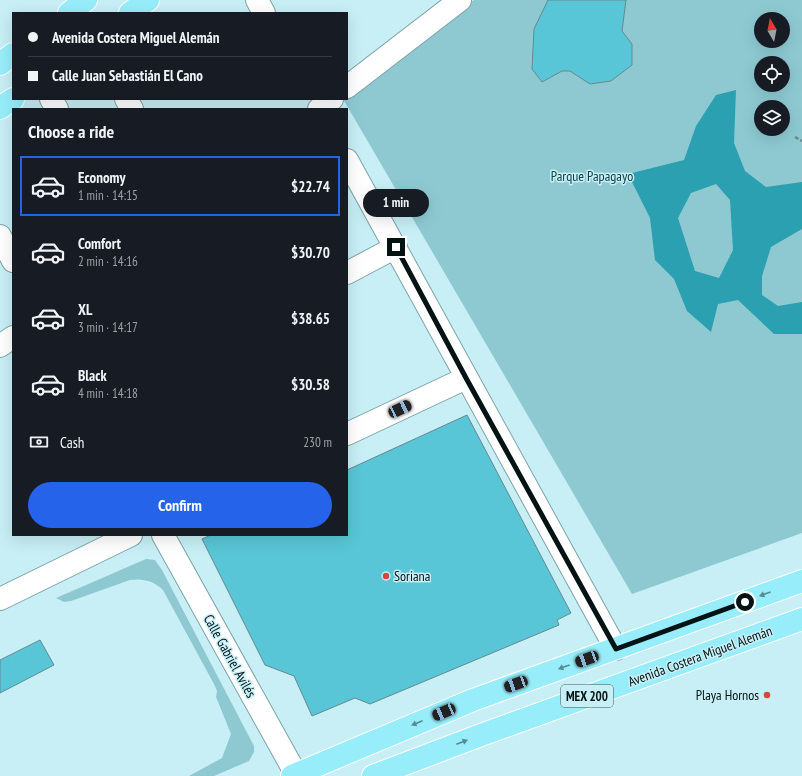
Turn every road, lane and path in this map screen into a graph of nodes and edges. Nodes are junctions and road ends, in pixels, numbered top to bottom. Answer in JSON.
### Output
{"nodes":[{"id":1,"x":86,"y":0,"type":"edge"},
{"id":2,"x":148,"y":0,"type":"edge"},
{"id":3,"x":257,"y":0,"type":"edge"},
{"id":4,"x":460,"y":0,"type":"edge"},
{"id":5,"x":70,"y":12,"type":"edge"},
{"id":6,"x":131,"y":12,"type":"edge"},
{"id":7,"x":263,"y":12,"type":"edge"},
{"id":8,"x":12,"y":55,"type":"edge"},
{"id":9,"x":0,"y":64,"type":"edge"},
{"id":10,"x":348,"y":86,"type":"edge"},
{"id":11,"x":12,"y":100,"type":"edge"},
{"id":12,"x":331,"y":100,"type":"edge"},
{"id":13,"x":0,"y":108,"type":"edge"},
{"id":14,"x":319,"y":108,"type":"edge"},
{"id":15,"x":795,"y":137,"type":"dead end"},
{"id":16,"x":802,"y":140,"type":"edge"},
{"id":17,"x":348,"y":162,"type":"edge"},
{"id":18,"x":0,"y":236,"type":"edge"},
{"id":19,"x":396,"y":247,"type":"junction"},
{"id":20,"x":12,"y":259,"type":"edge"},
{"id":21,"x":348,"y":272,"type":"edge"},
{"id":22,"x":12,"y":338,"type":"edge"},
{"id":23,"x":0,"y":346,"type":"edge"},
{"id":24,"x":466,"y":378,"type":"junction"},
{"id":25,"x":348,"y":434,"type":"edge"},
{"id":26,"x":129,"y":536,"type":"edge"},
{"id":27,"x":164,"y":536,"type":"edge"},
{"id":28,"x":802,"y":581,"type":"edge"},
{"id":29,"x":0,"y":599,"type":"edge"},
{"id":30,"x":802,"y":619,"type":"edge"},
{"id":31,"x":616,"y":649,"type":"junction"},
{"id":32,"x":295,"y":775,"type":"edge"},
{"id":33,"x":373,"y":776,"type":"edge"}],
"edges":[{"from":1,"to":5,"type":"main road"},
{"from":2,"to":6,"type":"main road"},
{"from":3,"to":7,"type":"street"},
{"from":4,"to":10,"type":"street"},
{"from":8,"to":9,"type":"main road"},
{"from":11,"to":13,"type":"main road"},
{"from":12,"to":14,"type":"street"},
{"from":15,"to":16,"type":"path"},
{"from":17,"to":19,"type":"street"},
{"from":18,"to":20,"type":"street"},
{"from":19,"to":21,"type":"street"},
{"from":19,"to":24,"type":"street"},
{"from":22,"to":23,"type":"street"},
{"from":24,"to":25,"type":"street"},
{"from":24,"to":31,"type":"street"},
{"from":26,"to":29,"type":"street"},
{"from":27,"to":32,"type":"street","name":"Calle Gabriel Avilés"},
{"from":28,"to":31,"type":"main road","number":"MEX 200","one_way":true},
{"from":33,"to":30,"type":"main road","name":"Avenida Costera Miguel Alemán","number":"MEX 200","one_way":true},
{"from":31,"to":32,"type":"main road","number":"MEX 200","one_way":true}]}
